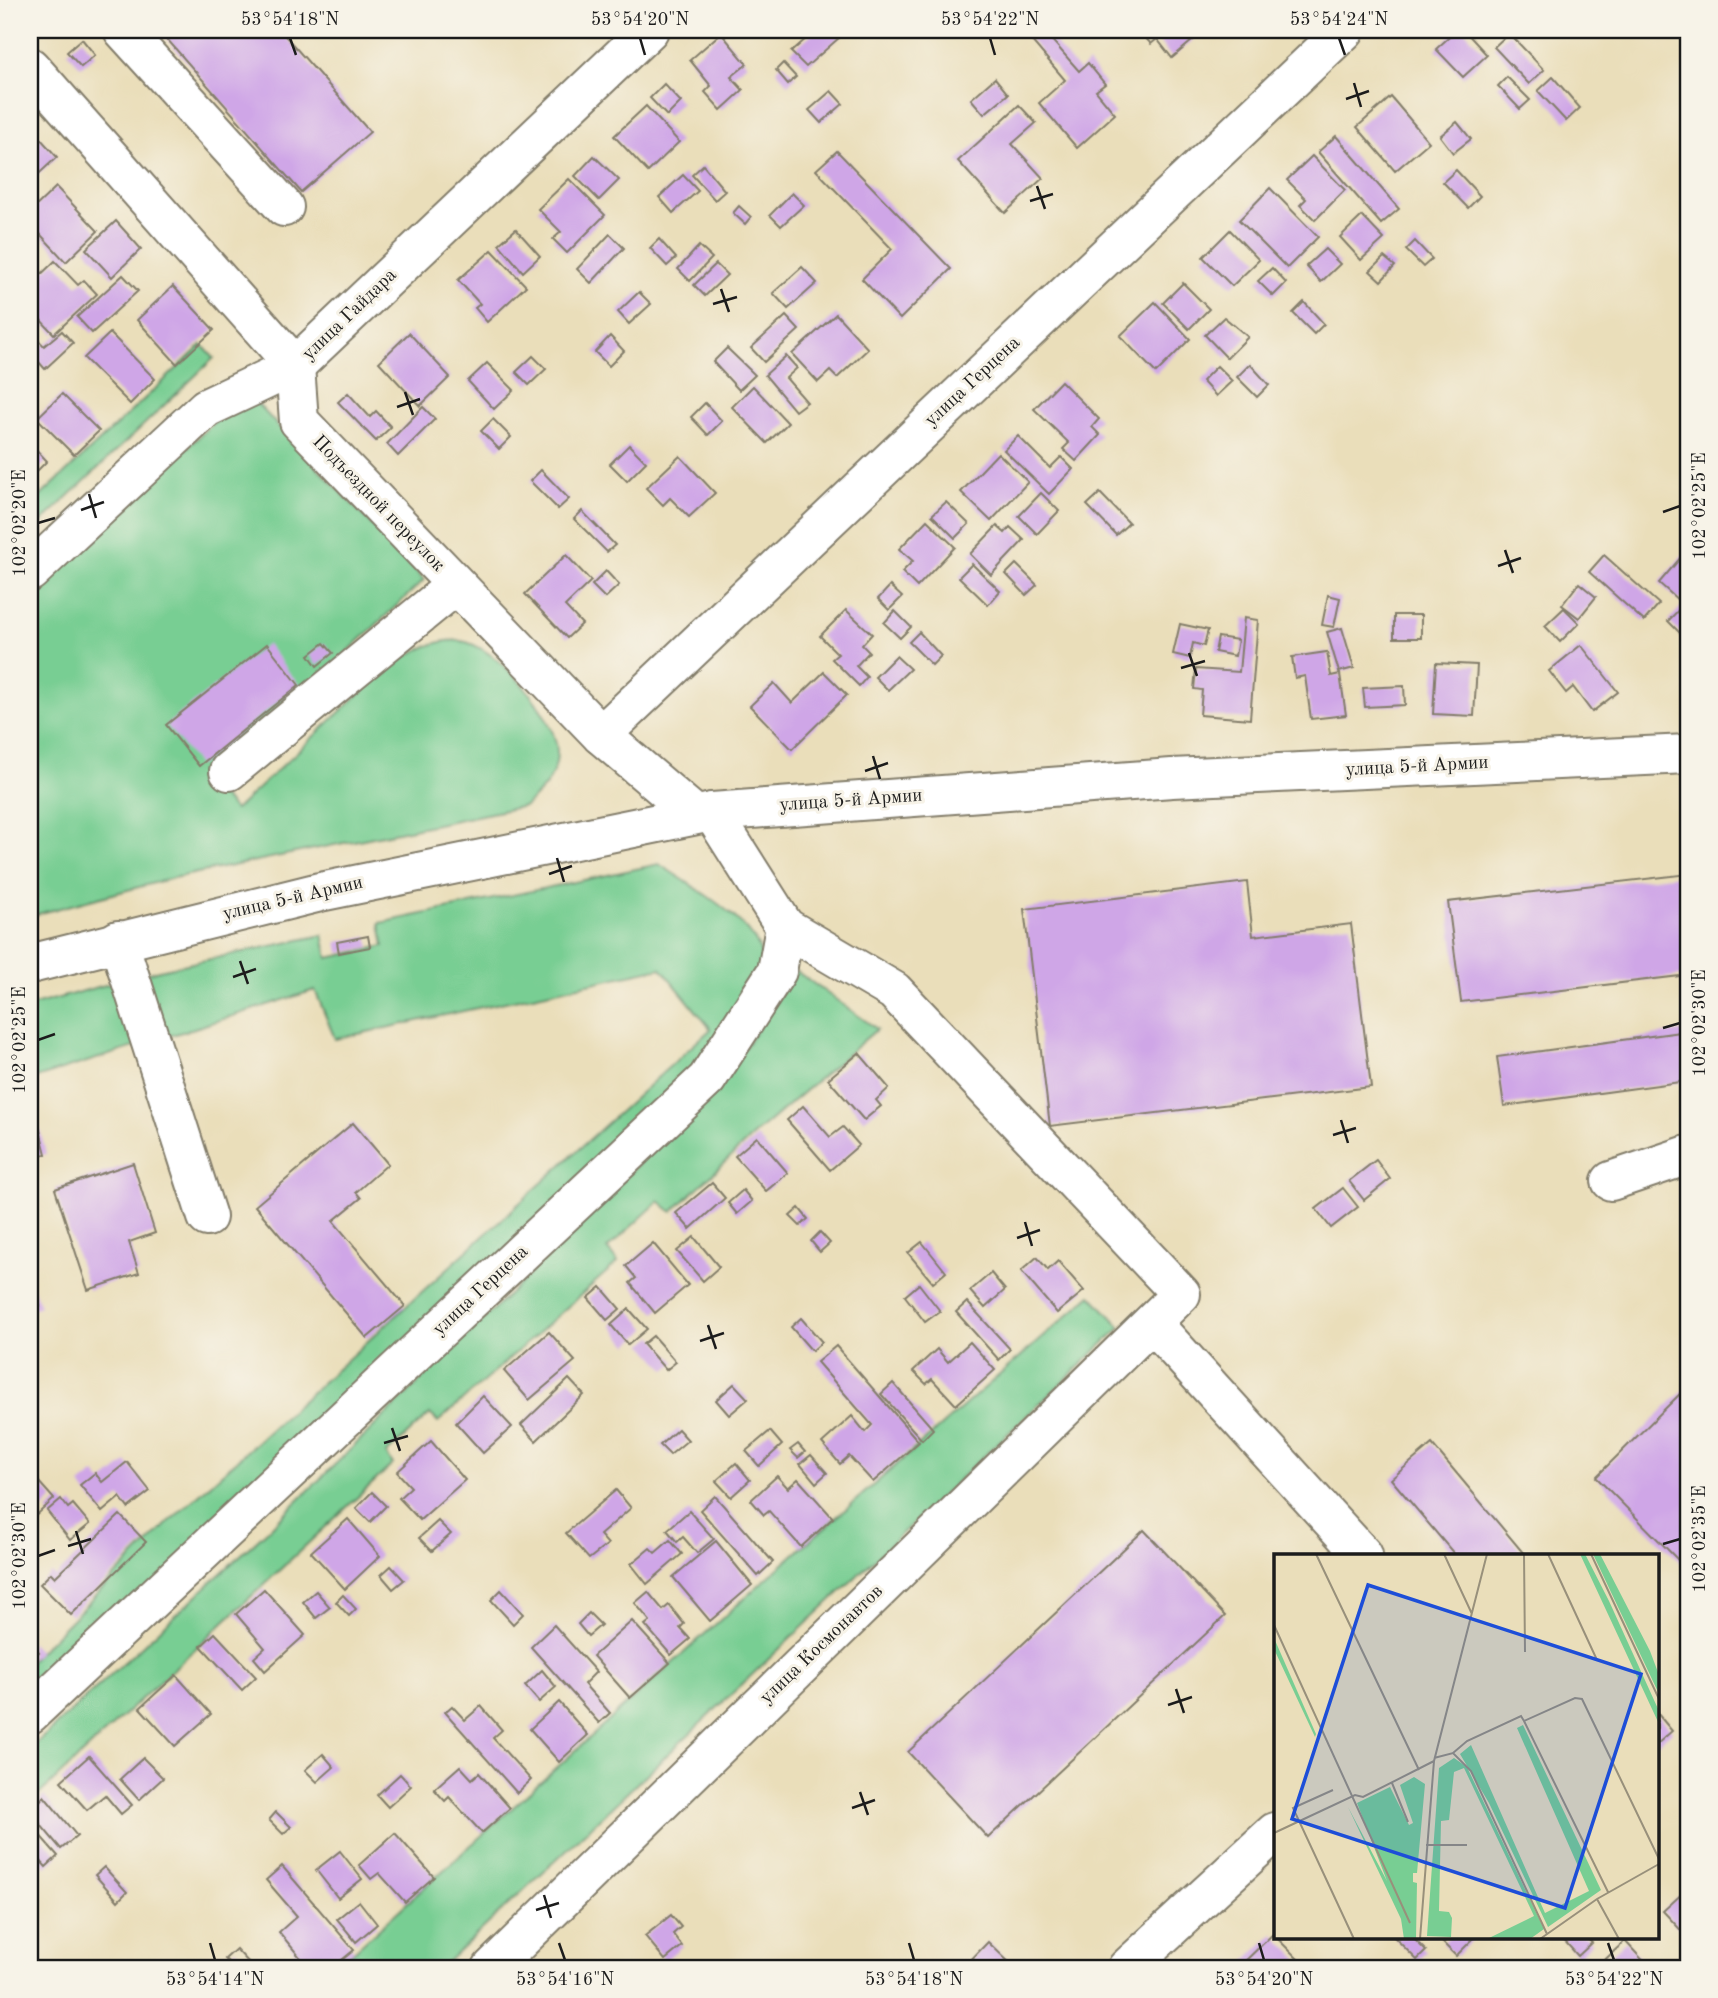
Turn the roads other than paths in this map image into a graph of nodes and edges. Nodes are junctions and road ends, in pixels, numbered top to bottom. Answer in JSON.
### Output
{"nodes":[{"id":1,"x":123,"y":30,"type":"edge"},
{"id":2,"x":649,"y":30,"type":"edge"},
{"id":3,"x":1345,"y":30,"type":"edge"},
{"id":4,"x":30,"y":67,"type":"edge"},
{"id":5,"x":284,"y":207,"type":"dead end"},
{"id":6,"x":295,"y":366,"type":"junction"},
{"id":7,"x":30,"y":572,"type":"edge"},
{"id":8,"x":456,"y":585,"type":"junction"},
{"id":9,"x":601,"y":735,"type":"junction"},
{"id":10,"x":1688,"y":754,"type":"edge"},
{"id":11,"x":229,"y":771,"type":"dead end"},
{"id":12,"x":703,"y":813,"type":"junction"},
{"id":13,"x":785,"y":927,"type":"junction"},
{"id":14,"x":118,"y":940,"type":"junction"},
{"id":15,"x":30,"y":964,"type":"edge"},
{"id":16,"x":1688,"y":1155,"type":"edge"},
{"id":17,"x":1611,"y":1181,"type":"dead end"},
{"id":18,"x":207,"y":1217,"type":"dead end"},
{"id":19,"x":1152,"y":1323,"type":"junction"},
{"id":20,"x":1362,"y":1554,"type":"edge"},
{"id":21,"x":30,"y":1714,"type":"edge"},
{"id":22,"x":1274,"y":1833,"type":"edge"},
{"id":23,"x":492,"y":1968,"type":"edge"},
{"id":24,"x":1127,"y":1968,"type":"edge"}],
"edges":[{"from":1,"to":5,"type":"street"},
{"from":2,"to":6,"type":"street","name":"улица Гайдара"},
{"from":3,"to":9,"type":"street","name":"улица Герцена"},
{"from":4,"to":6,"type":"street"},
{"from":6,"to":7,"type":"street","name":"улица Гайдара"},
{"from":6,"to":8,"type":"street","name":"Подъездной переулок"},
{"from":8,"to":9,"type":"street","name":"Подъездной переулок"},
{"from":8,"to":11,"type":"street"},
{"from":9,"to":12,"type":"street","name":"Подъездной переулок"},
{"from":10,"to":12,"type":"street","name":"улица 5-й Армии"},
{"from":12,"to":13,"type":"street"},
{"from":12,"to":14,"type":"street","name":"улица 5-й Армии"},
{"from":13,"to":19,"type":"street","name":"улица Космонавтов"},
{"from":13,"to":21,"type":"street","name":"улица Герцена"},
{"from":14,"to":15,"type":"street","name":"улица 5-й Армии"},
{"from":14,"to":18,"type":"street"},
{"from":16,"to":17,"type":"street"},
{"from":19,"to":20,"type":"street"},
{"from":19,"to":23,"type":"street","name":"улица Космонавтов"},
{"from":22,"to":24,"type":"street"}]}
